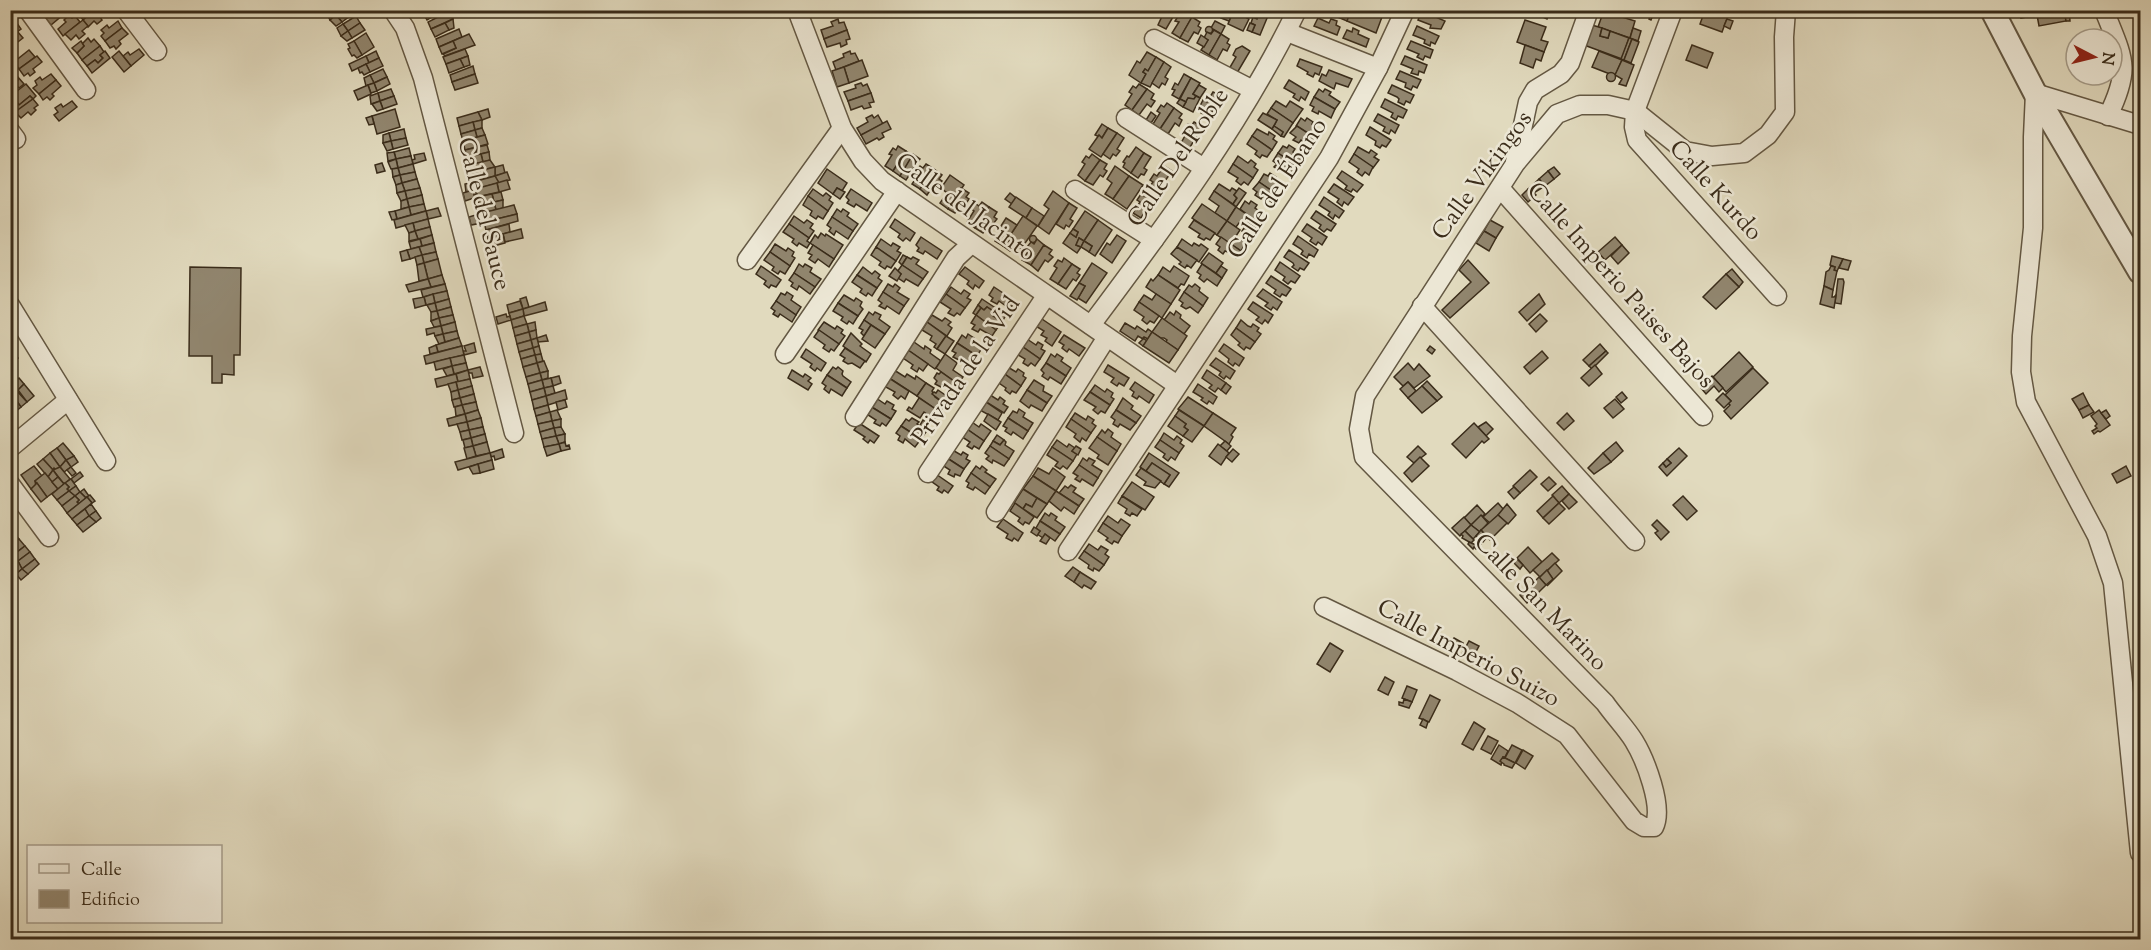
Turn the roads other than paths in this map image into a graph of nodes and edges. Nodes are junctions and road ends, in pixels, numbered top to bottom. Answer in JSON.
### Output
{"nodes":[{"id":1,"x":28,"y":10,"type":"edge"},
{"id":2,"x":126,"y":10,"type":"edge"},
{"id":3,"x":393,"y":10,"type":"edge"},
{"id":4,"x":797,"y":10,"type":"edge"},
{"id":5,"x":1297,"y":10,"type":"edge"},
{"id":6,"x":1405,"y":10,"type":"edge"},
{"id":7,"x":1589,"y":10,"type":"edge"},
{"id":8,"x":1673,"y":10,"type":"edge"},
{"id":9,"x":1786,"y":10,"type":"edge"},
{"id":10,"x":1992,"y":10,"type":"edge"},
{"id":11,"x":2104,"y":10,"type":"edge"},
{"id":12,"x":1287,"y":32,"type":"junction"},
{"id":13,"x":1154,"y":39,"type":"dead end"},
{"id":14,"x":157,"y":51,"type":"dead end"},
{"id":15,"x":1378,"y":68,"type":"junction"},
{"id":16,"x":87,"y":90,"type":"dead end"},
{"id":17,"x":1253,"y":90,"type":"junction"},
{"id":18,"x":2035,"y":93,"type":"junction"},
{"id":19,"x":1635,"y":111,"type":"junction"},
{"id":20,"x":2108,"y":116,"type":"junction"},
{"id":21,"x":1125,"y":118,"type":"dead end"},
{"id":22,"x":2140,"y":125,"type":"edge"},
{"id":23,"x":842,"y":128,"type":"junction"},
{"id":24,"x":1515,"y":164,"type":"junction"},
{"id":25,"x":1204,"y":168,"type":"junction"},
{"id":26,"x":1500,"y":188,"type":"junction"},
{"id":27,"x":1075,"y":190,"type":"dead end"},
{"id":28,"x":897,"y":191,"type":"junction"},
{"id":29,"x":1154,"y":240,"type":"junction"},
{"id":30,"x":971,"y":244,"type":"junction"},
{"id":31,"x":747,"y":260,"type":"dead end"},
{"id":32,"x":2140,"y":272,"type":"edge"},
{"id":33,"x":1046,"y":296,"type":"junction"},
{"id":34,"x":1777,"y":296,"type":"dead end"},
{"id":35,"x":10,"y":305,"type":"edge"},
{"id":36,"x":1422,"y":306,"type":"junction"},
{"id":37,"x":1091,"y":325,"type":"junction"},
{"id":38,"x":1107,"y":336,"type":"junction"},
{"id":39,"x":784,"y":354,"type":"dead end"},
{"id":40,"x":1177,"y":385,"type":"junction"},
{"id":41,"x":68,"y":400,"type":"junction"},
{"id":42,"x":1703,"y":416,"type":"dead end"},
{"id":43,"x":855,"y":417,"type":"dead end"},
{"id":44,"x":1359,"y":429,"type":"joint"},
{"id":45,"x":514,"y":434,"type":"dead end"},
{"id":46,"x":10,"y":448,"type":"edge"},
{"id":47,"x":106,"y":461,"type":"dead end"},
{"id":48,"x":928,"y":473,"type":"dead end"},
{"id":49,"x":10,"y":484,"type":"edge"},
{"id":50,"x":996,"y":512,"type":"dead end"},
{"id":51,"x":49,"y":537,"type":"dead end"},
{"id":52,"x":1635,"y":541,"type":"dead end"},
{"id":53,"x":1068,"y":551,"type":"dead end"},
{"id":54,"x":1324,"y":607,"type":"dead end"},
{"id":55,"x":1654,"y":827,"type":"joint"},
{"id":56,"x":2140,"y":853,"type":"edge"}],
"edges":[{"from":1,"to":16,"type":"street"},
{"from":2,"to":14,"type":"street"},
{"from":3,"to":45,"type":"street","name":"Calle del Sauce"},
{"from":4,"to":23,"type":"street","name":"Calle del Jacinto"},
{"from":5,"to":12,"type":"street","name":"Calle Del Roble"},
{"from":6,"to":15,"type":"street","name":"Calle del Ébano"},
{"from":7,"to":24,"type":"street"},
{"from":8,"to":19,"type":"street"},
{"from":9,"to":19,"type":"street"},
{"from":10,"to":18,"type":"street"},
{"from":11,"to":20,"type":"street"},
{"from":12,"to":15,"type":"street"},
{"from":12,"to":17,"type":"street","name":"Calle Del Roble"},
{"from":13,"to":17,"type":"street"},
{"from":15,"to":40,"type":"street","name":"Calle del Ébano"},
{"from":17,"to":25,"type":"street","name":"Calle Del Roble"},
{"from":18,"to":20,"type":"street"},
{"from":18,"to":32,"type":"street"},
{"from":18,"to":56,"type":"street"},
{"from":19,"to":24,"type":"street","name":"Calle Vikingos"},
{"from":19,"to":34,"type":"street","name":"Calle Kurdo"},
{"from":20,"to":22,"type":"street"},
{"from":21,"to":25,"type":"street"},
{"from":23,"to":28,"type":"street","name":"Calle del Jacinto"},
{"from":23,"to":31,"type":"street"},
{"from":24,"to":26,"type":"street","name":"Calle Vikingos"},
{"from":25,"to":29,"type":"street","name":"Calle Del Roble"},
{"from":26,"to":36,"type":"street","name":"Calle Vikingos"},
{"from":26,"to":42,"type":"street","name":"Calle Imperio Paises Bajos"},
{"from":27,"to":29,"type":"street"},
{"from":28,"to":30,"type":"street","name":"Calle del Jacinto"},
{"from":28,"to":39,"type":"street"},
{"from":29,"to":37,"type":"street","name":"Calle Del Roble"},
{"from":30,"to":33,"type":"street","name":"Calle del Jacinto"},
{"from":30,"to":43,"type":"street"},
{"from":33,"to":37,"type":"street","name":"Calle del Jacinto"},
{"from":33,"to":48,"type":"street","name":"Privada de la Vid"},
{"from":35,"to":41,"type":"street"},
{"from":36,"to":44,"type":"street","name":"Calle Vikingos"},
{"from":36,"to":52,"type":"street"},
{"from":37,"to":38,"type":"street","name":"Calle del Jacinto"},
{"from":38,"to":40,"type":"street","name":"Calle del Jacinto"},
{"from":38,"to":50,"type":"street"},
{"from":40,"to":53,"type":"street","name":"Calle del Ébano"},
{"from":41,"to":46,"type":"street"},
{"from":41,"to":47,"type":"street"},
{"from":44,"to":55,"type":"street","name":"Calle San Marino"},
{"from":49,"to":51,"type":"street"},
{"from":54,"to":55,"type":"street","name":"Calle Imperio Suizo"}]}
